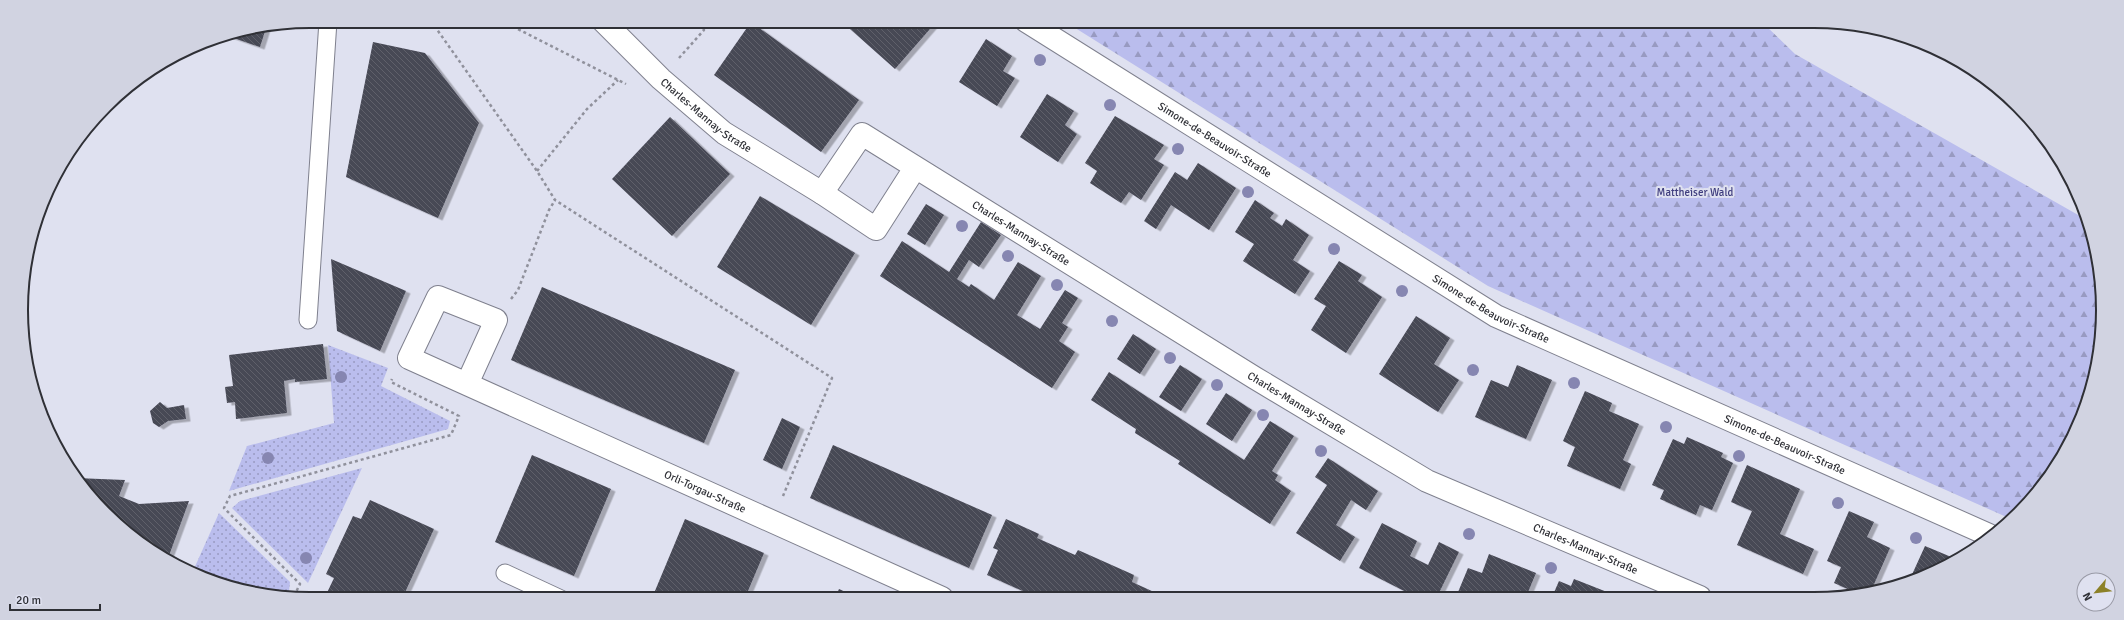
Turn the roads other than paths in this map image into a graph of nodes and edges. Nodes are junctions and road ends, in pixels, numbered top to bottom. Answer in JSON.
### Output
{"nodes":[{"id":1,"x":328,"y":28,"type":"edge"},
{"id":2,"x":610,"y":28,"type":"edge"},
{"id":3,"x":1037,"y":28,"type":"edge"},
{"id":4,"x":915,"y":168,"type":"junction"},
{"id":5,"x":822,"y":193,"type":"junction"},
{"id":6,"x":308,"y":320,"type":"dead end"},
{"id":7,"x":467,"y":384,"type":"junction"},
{"id":8,"x":1986,"y":534,"type":"edge"},
{"id":9,"x":505,"y":573,"type":"dead end"},
{"id":10,"x":546,"y":592,"type":"edge"},
{"id":11,"x":929,"y":592,"type":"edge"},
{"id":12,"x":1688,"y":592,"type":"edge"}],
"edges":[{"from":1,"to":6,"type":"lane"},
{"from":2,"to":5,"type":"street","name":"Charles-Mannay-Straße"},
{"from":3,"to":8,"type":"street","name":"Simone-de-Beauvoir-Straße"},
{"from":4,"to":5,"type":"street","name":"Charles-Mannay-Straße"},
{"from":4,"to":5,"type":"street","name":"Charles-Mannay-Straße"},
{"from":4,"to":12,"type":"street","name":"Charles-Mannay-Straße"},
{"from":7,"to":7,"type":"street","name":"Orli-Torgau-Straße"},
{"from":7,"to":11,"type":"street","name":"Orli-Torgau-Straße"},
{"from":9,"to":10,"type":"lane"}]}
